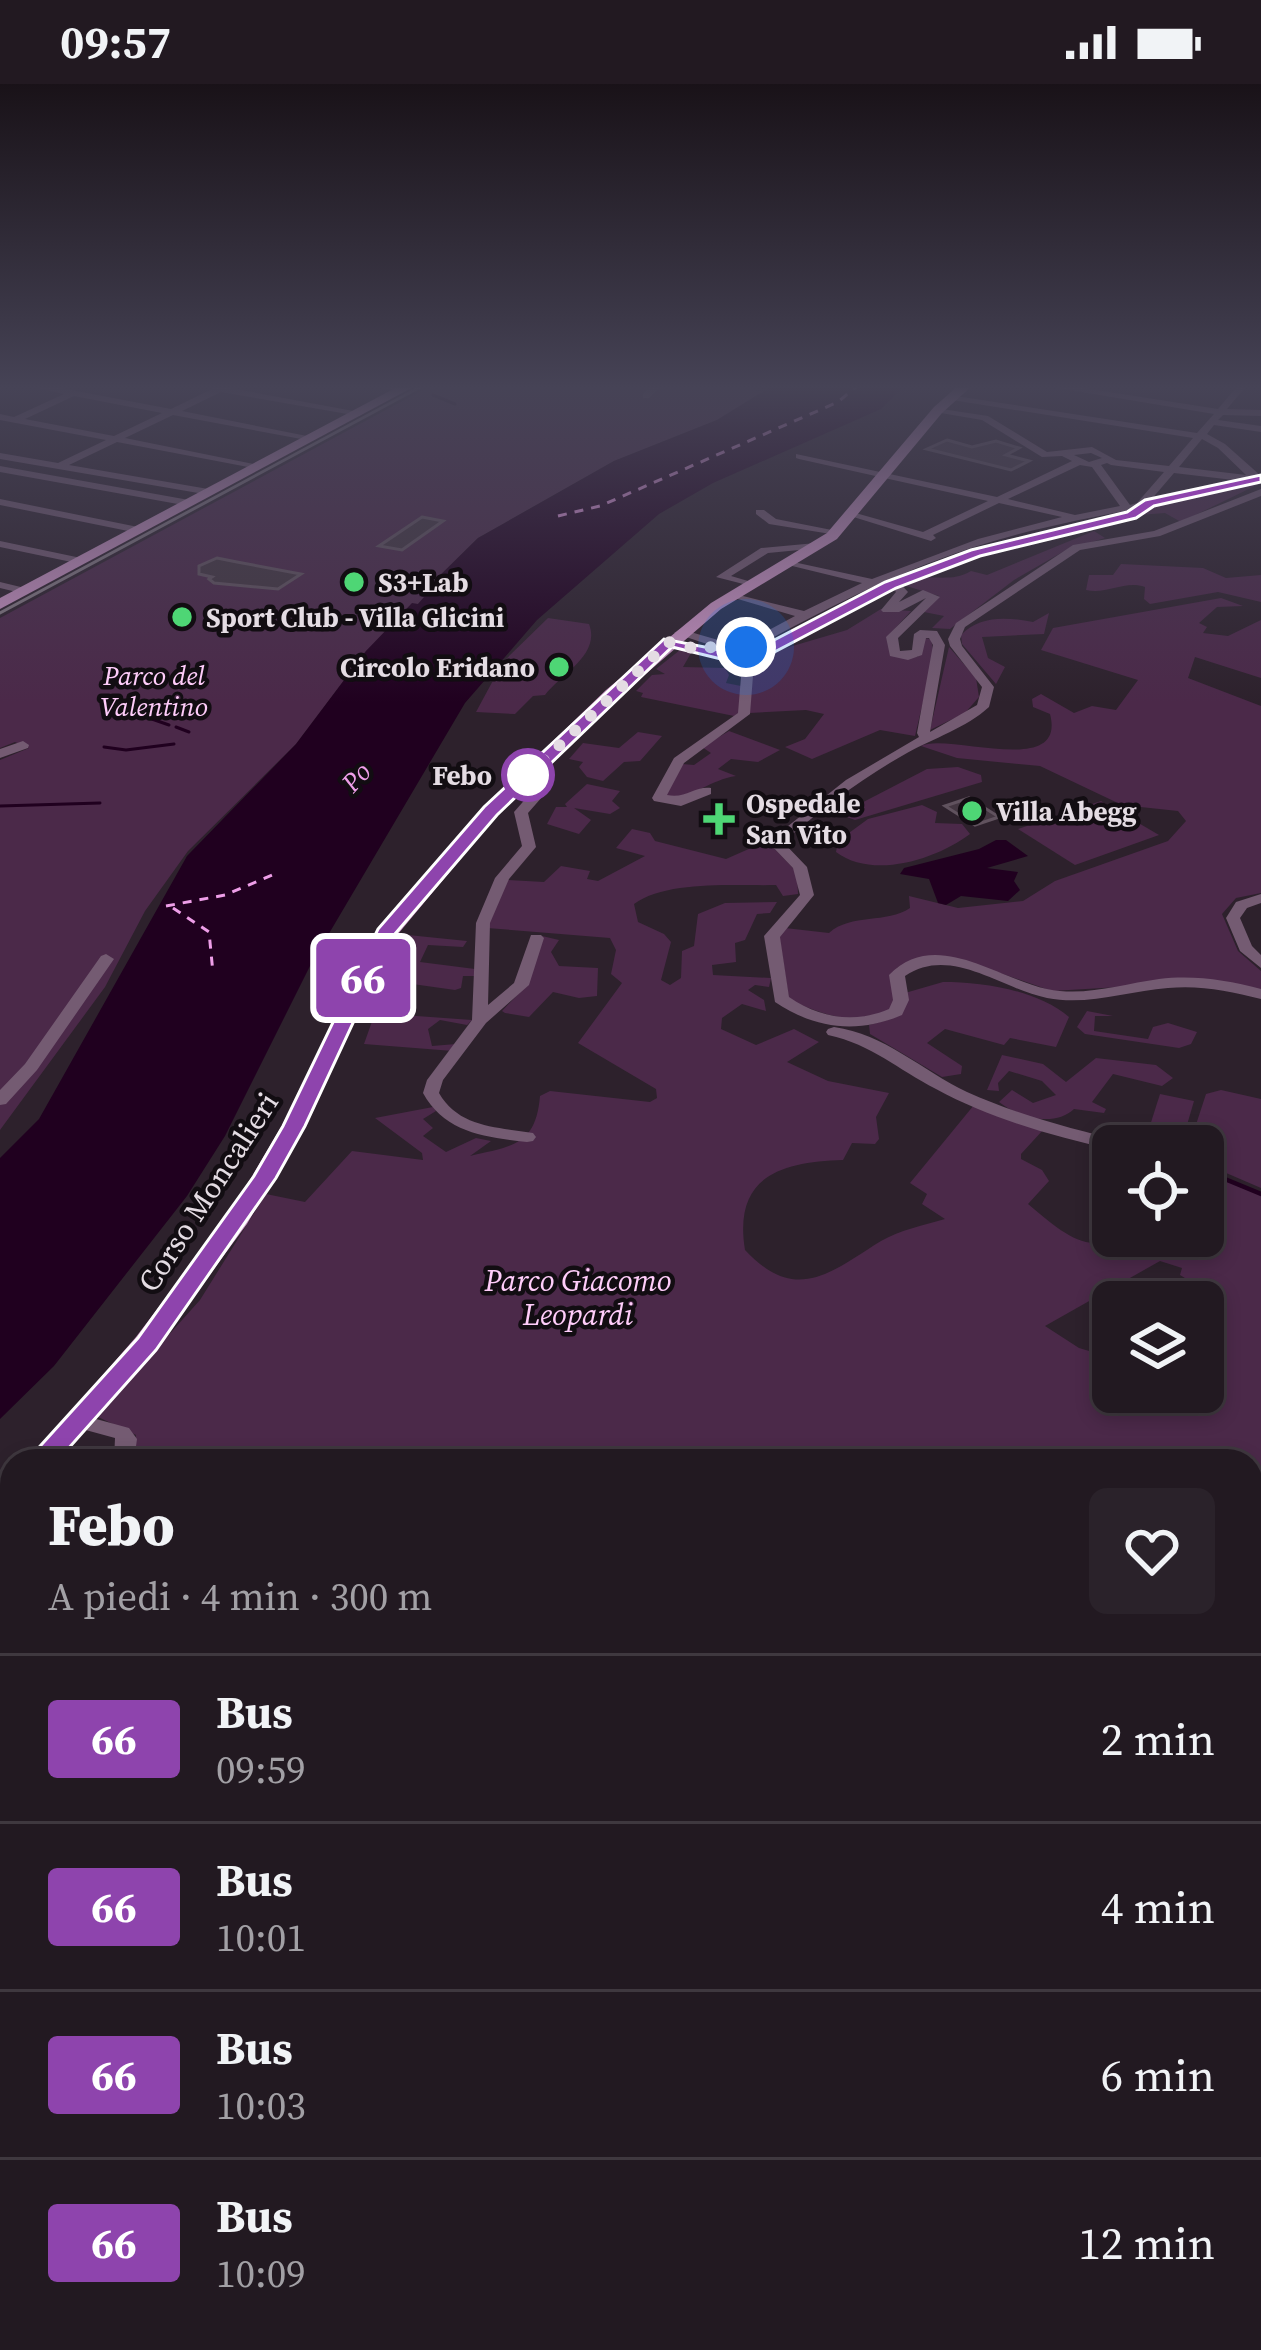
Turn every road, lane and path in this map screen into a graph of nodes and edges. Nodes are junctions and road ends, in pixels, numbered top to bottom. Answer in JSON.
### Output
{"nodes":[{"id":1,"x":152,"y":491,"type":"edge"},
{"id":2,"x":169,"y":491,"type":"edge"},
{"id":3,"x":203,"y":491,"type":"edge"},
{"id":4,"x":873,"y":491,"type":"edge"},
{"id":5,"x":955,"y":491,"type":"edge"},
{"id":6,"x":1013,"y":491,"type":"edge"},
{"id":7,"x":1114,"y":491,"type":"edge"},
{"id":8,"x":1154,"y":491,"type":"edge"},
{"id":9,"x":1233,"y":491,"type":"edge"},
{"id":10,"x":1252,"y":491,"type":"edge"},
{"id":11,"x":193,"y":496,"type":"junction"},
{"id":12,"x":0,"y":498,"type":"edge"},
{"id":13,"x":996,"y":500,"type":"junction"},
{"id":14,"x":1123,"y":503,"type":"junction"},
{"id":15,"x":1145,"y":503,"type":"junction"},
{"id":16,"x":760,"y":512,"type":"dead end"},
{"id":17,"x":852,"y":515,"type":"junction"},
{"id":18,"x":1054,"y":517,"type":"junction"},
{"id":19,"x":132,"y":529,"type":"junction"},
{"id":20,"x":837,"y":532,"type":"junction"},
{"id":21,"x":923,"y":536,"type":"junction"},
{"id":22,"x":0,"y":544,"type":"edge"},
{"id":23,"x":961,"y":547,"type":"junction"},
{"id":24,"x":976,"y":553,"type":"junction"},
{"id":25,"x":792,"y":554,"type":"junction"},
{"id":26,"x":75,"y":560,"type":"junction"},
{"id":27,"x":871,"y":582,"type":"junction"},
{"id":28,"x":893,"y":584,"type":"junction"},
{"id":29,"x":751,"y":585,"type":"junction"},
{"id":30,"x":9,"y":590,"type":"edge"},
{"id":31,"x":735,"y":595,"type":"junction"},
{"id":32,"x":0,"y":604,"type":"edge"},
{"id":33,"x":805,"y":615,"type":"junction"},
{"id":34,"x":674,"y":638,"type":"junction"},
{"id":35,"x":710,"y":647,"type":"junction"},
{"id":36,"x":748,"y":656,"type":"junction"},
{"id":37,"x":927,"y":737,"type":"junction"},
{"id":38,"x":22,"y":745,"type":"dead end"},
{"id":39,"x":0,"y":754,"type":"edge"},
{"id":40,"x":527,"y":776,"type":"junction"},
{"id":41,"x":706,"y":791,"type":"dead end"},
{"id":42,"x":1261,"y":898,"type":"edge"},
{"id":43,"x":536,"y":938,"type":"dead end"},
{"id":44,"x":106,"y":959,"type":"dead end"},
{"id":45,"x":1261,"y":964,"type":"edge"},
{"id":46,"x":1261,"y":994,"type":"edge"},
{"id":47,"x":786,"y":1004,"type":"junction"},
{"id":48,"x":480,"y":1020,"type":"junction"},
{"id":49,"x":0,"y":1100,"type":"edge"},
{"id":50,"x":527,"y":1136,"type":"dead end"},
{"id":51,"x":1092,"y":1138,"type":"edge"},
{"id":52,"x":78,"y":1421,"type":"junction"},
{"id":53,"x":53,"y":1449,"type":"edge"},
{"id":54,"x":126,"y":1449,"type":"edge"}],
"edges":[{"from":1,"to":11,"type":"street"},
{"from":2,"to":11,"type":"street"},
{"from":3,"to":11,"type":"main road"},
{"from":4,"to":17,"type":"main road","name":"Corso Moncalieri"},
{"from":5,"to":13,"type":"street"},
{"from":6,"to":13,"type":"street"},
{"from":7,"to":14,"type":"street"},
{"from":8,"to":15,"type":"street"},
{"from":9,"to":15,"type":"street"},
{"from":10,"to":37,"type":"street"},
{"from":11,"to":19,"type":"main road"},
{"from":12,"to":19,"type":"street"},
{"from":13,"to":18,"type":"street"},
{"from":13,"to":21,"type":"street"},
{"from":14,"to":15,"type":"street"},
{"from":14,"to":18,"type":"street"},
{"from":14,"to":18,"type":"street"},
{"from":15,"to":24,"type":"street"},
{"from":16,"to":20,"type":"street"},
{"from":17,"to":20,"type":"main road","name":"Corso Moncalieri"},
{"from":17,"to":21,"type":"street"},
{"from":18,"to":23,"type":"street"},
{"from":19,"to":26,"type":"main road"},
{"from":20,"to":25,"type":"main road","name":"Corso Moncalieri"},
{"from":21,"to":23,"type":"street"},
{"from":22,"to":26,"type":"street"},
{"from":23,"to":24,"type":"street"},
{"from":23,"to":27,"type":"street"},
{"from":24,"to":28,"type":"street"},
{"from":25,"to":27,"type":"street"},
{"from":25,"to":29,"type":"main road","name":"Corso Moncalieri"},
{"from":25,"to":29,"type":"street","name":"Corso Moncalieri"},
{"from":26,"to":30,"type":"main road"},
{"from":27,"to":33,"type":"street"},
{"from":28,"to":36,"type":"street"},
{"from":28,"to":37,"type":"street"},
{"from":29,"to":31,"type":"main road","name":"Corso Moncalieri"},
{"from":30,"to":32,"type":"main road"},
{"from":31,"to":33,"type":"street"},
{"from":31,"to":34,"type":"main road","name":"Corso Moncalieri"},
{"from":33,"to":35,"type":"street"},
{"from":34,"to":35,"type":"street"},
{"from":34,"to":40,"type":"main road","name":"Corso Moncalieri"},
{"from":35,"to":36,"type":"street"},
{"from":36,"to":41,"type":"street"},
{"from":37,"to":47,"type":"street"},
{"from":38,"to":39,"type":"street"},
{"from":40,"to":48,"type":"street"},
{"from":40,"to":52,"type":"main road","name":"Corso Moncalieri"},
{"from":42,"to":45,"type":"street"},
{"from":43,"to":48,"type":"street"},
{"from":44,"to":49,"type":"street"},
{"from":46,"to":47,"type":"street"},
{"from":47,"to":51,"type":"street"},
{"from":48,"to":50,"type":"street"},
{"from":52,"to":53,"type":"main road","name":"Corso Moncalieri"},
{"from":52,"to":54,"type":"street"}]}
